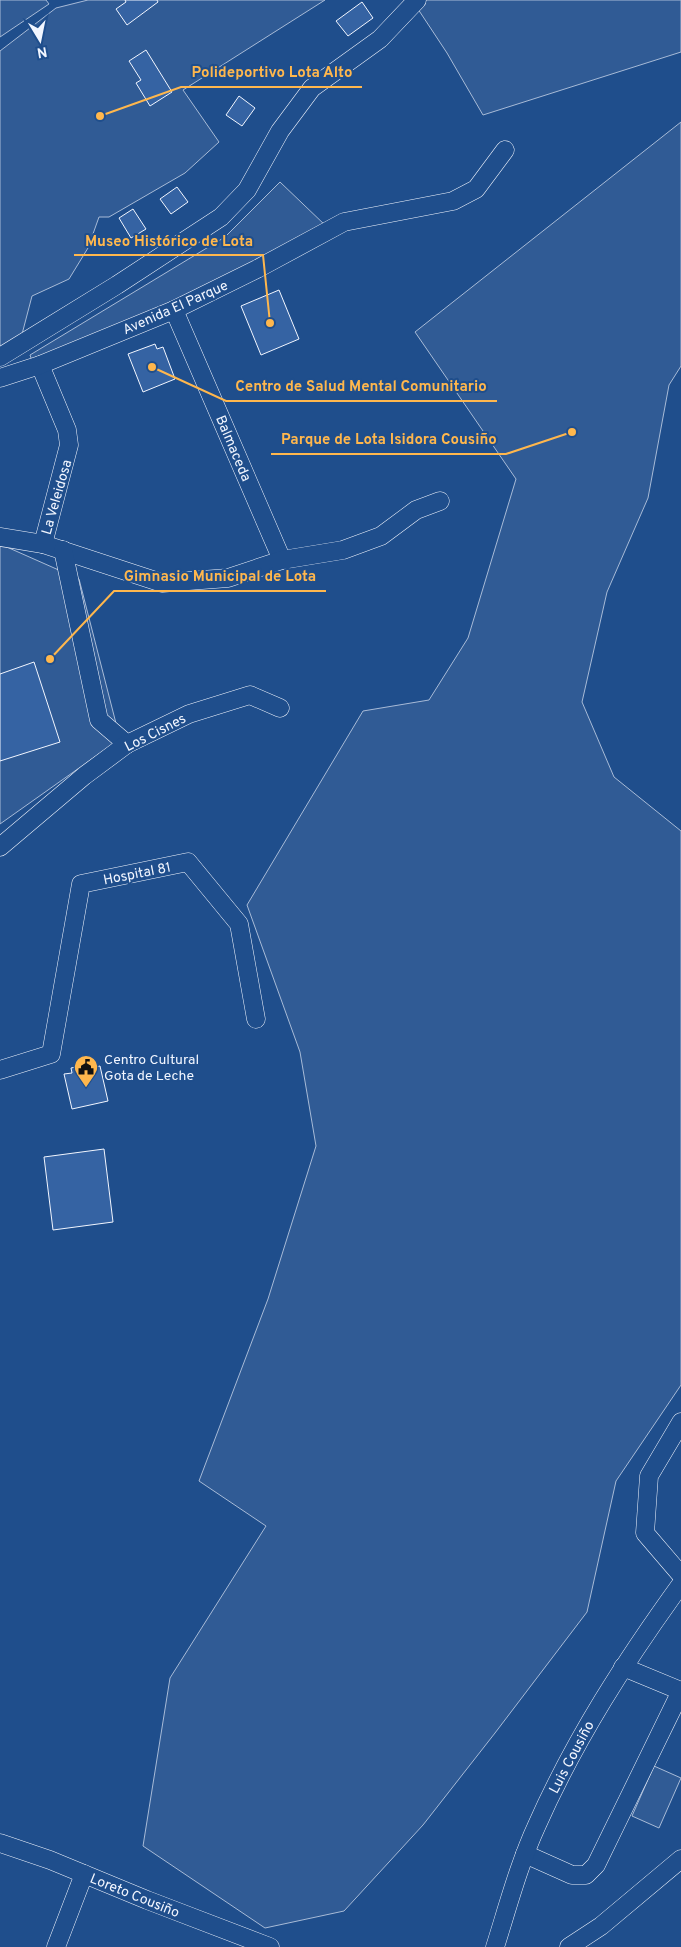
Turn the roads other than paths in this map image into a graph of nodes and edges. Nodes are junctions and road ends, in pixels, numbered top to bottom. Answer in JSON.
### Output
{"nodes":[{"id":1,"x":417,"y":0,"type":"edge"},
{"id":2,"x":505,"y":150,"type":"dead end"},
{"id":3,"x":174,"y":310,"type":"junction"},
{"id":4,"x":0,"y":357,"type":"edge"},
{"id":5,"x":40,"y":365,"type":"junction"},
{"id":6,"x":0,"y":378,"type":"edge"},
{"id":7,"x":440,"y":501,"type":"dead end"},
{"id":8,"x":0,"y":537,"type":"edge"},
{"id":9,"x":43,"y":544,"type":"junction"},
{"id":10,"x":63,"y":550,"type":"junction"},
{"id":11,"x":282,"y":560,"type":"junction"},
{"id":12,"x":280,"y":708,"type":"dead end"},
{"id":13,"x":127,"y":744,"type":"junction"},
{"id":14,"x":0,"y":848,"type":"edge"},
{"id":15,"x":256,"y":1019,"type":"dead end"},
{"id":16,"x":0,"y":1070,"type":"edge"},
{"id":17,"x":681,"y":1422,"type":"edge"},
{"id":18,"x":681,"y":1575,"type":"edge"},
{"id":19,"x":681,"y":1584,"type":"edge"},
{"id":20,"x":623,"y":1667,"type":"junction"},
{"id":21,"x":681,"y":1691,"type":"edge"},
{"id":22,"x":0,"y":1843,"type":"edge"},
{"id":23,"x":525,"y":1854,"type":"junction"},
{"id":24,"x":681,"y":1859,"type":"edge"},
{"id":25,"x":84,"y":1874,"type":"junction"},
{"id":26,"x":249,"y":1944,"type":"edge"},
{"id":27,"x":56,"y":1947,"type":"edge"},
{"id":28,"x":270,"y":1947,"type":"edge"},
{"id":29,"x":495,"y":1947,"type":"edge"},
{"id":30,"x":569,"y":1947,"type":"edge"}],
"edges":[{"from":1,"to":4,"type":"street"},
{"from":2,"to":3,"type":"street","name":"Avenida El Parque"},
{"from":3,"to":5,"type":"street","name":"Avenida El Parque"},
{"from":3,"to":11,"type":"street","name":"Balmaceda"},
{"from":5,"to":6,"type":"street","name":"Avenida El Parque"},
{"from":5,"to":9,"type":"street","name":"La Veleidosa"},
{"from":7,"to":11,"type":"street"},
{"from":8,"to":9,"type":"street"},
{"from":9,"to":10,"type":"street"},
{"from":10,"to":11,"type":"street"},
{"from":10,"to":13,"type":"street"},
{"from":12,"to":13,"type":"street","name":"Los Cisnes"},
{"from":13,"to":14,"type":"street","name":"Los Cisnes"},
{"from":15,"to":16,"type":"street","name":"Hospital 81"},
{"from":17,"to":18,"type":"street"},
{"from":19,"to":20,"type":"street","name":"Luis Cousiño"},
{"from":20,"to":21,"type":"street"},
{"from":20,"to":23,"type":"street","name":"Luis Cousiño"},
{"from":21,"to":23,"type":"street"},
{"from":22,"to":25,"type":"street","name":"Loreto Cousiño"},
{"from":23,"to":29,"type":"street","name":"Luis Cousiño"},
{"from":24,"to":30,"type":"street"},
{"from":25,"to":26,"type":"street","name":"Loreto Cousiño"},
{"from":25,"to":27,"type":"street"},
{"from":26,"to":28,"type":"street","name":"Loreto Cousiño"}]}
